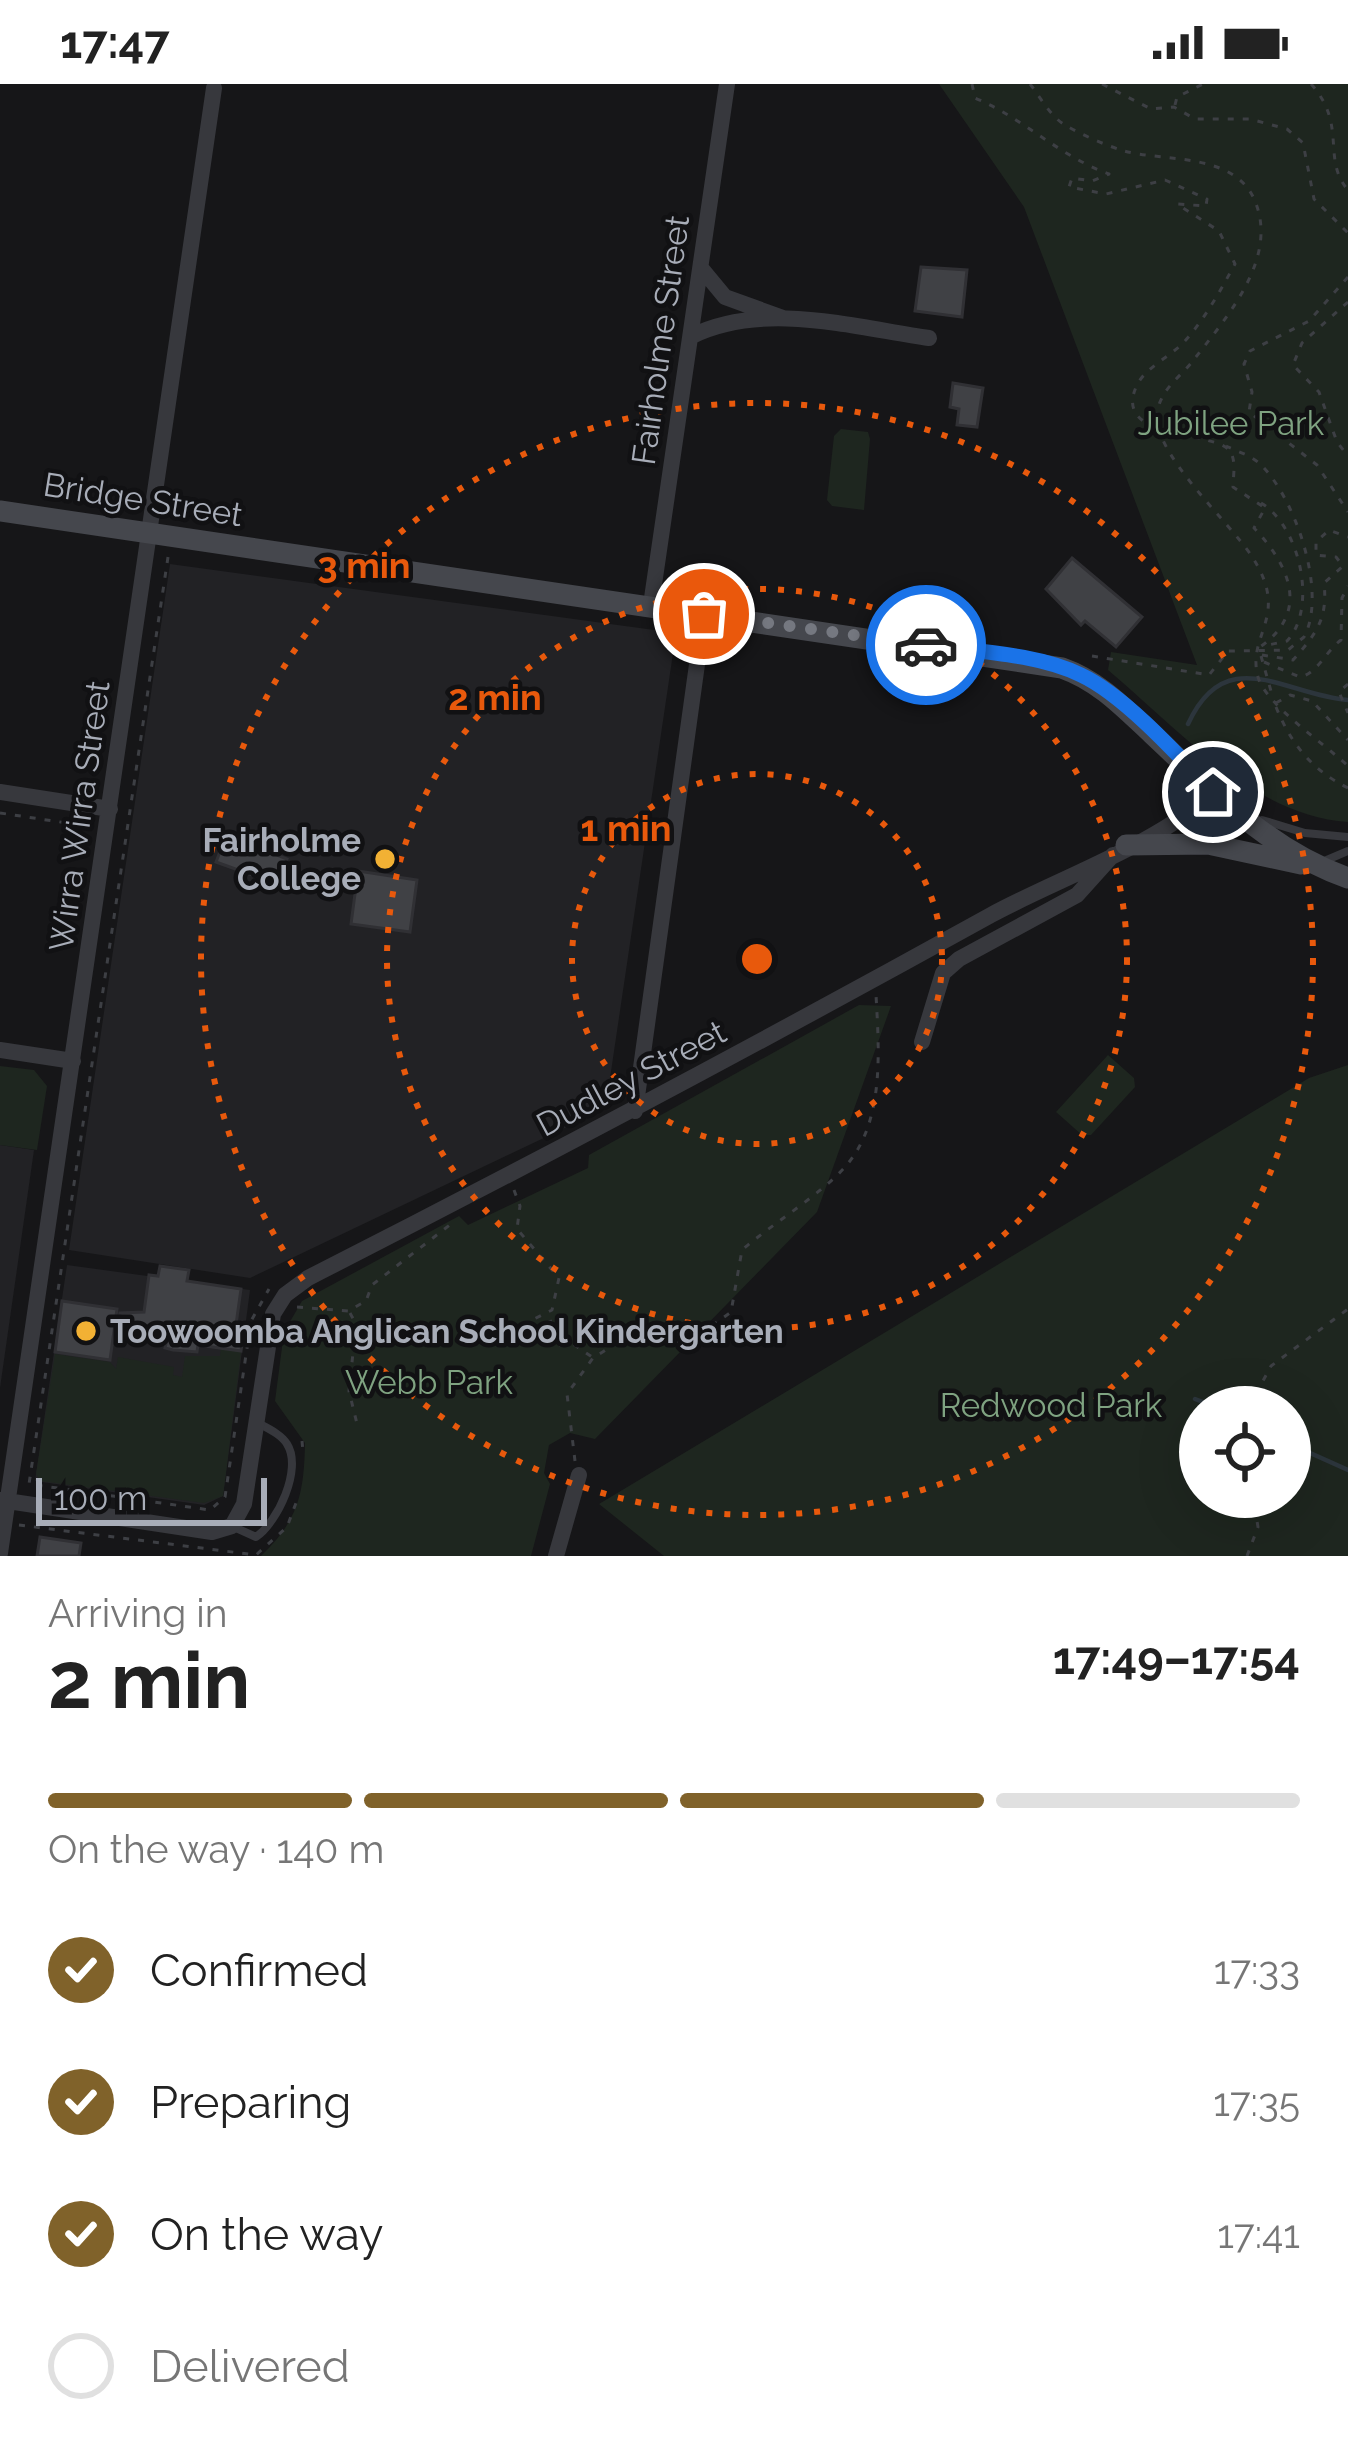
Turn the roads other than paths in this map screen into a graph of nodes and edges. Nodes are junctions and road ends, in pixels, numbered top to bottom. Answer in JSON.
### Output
{"nodes":[{"id":1,"x":727,"y":84,"type":"edge"},
{"id":2,"x":214,"y":88,"type":"dead end"},
{"id":3,"x":701,"y":268,"type":"junction"},
{"id":4,"x":783,"y":318,"type":"junction"},
{"id":5,"x":692,"y":336,"type":"junction"},
{"id":6,"x":928,"y":338,"type":"dead end"},
{"id":7,"x":0,"y":511,"type":"edge"},
{"id":8,"x":149,"y":534,"type":"junction"},
{"id":9,"x":651,"y":605,"type":"junction"},
{"id":10,"x":704,"y":614,"type":"junction"},
{"id":11,"x":0,"y":792,"type":"edge"},
{"id":12,"x":1213,"y":792,"type":"junction"},
{"id":13,"x":110,"y":808,"type":"junction"},
{"id":14,"x":1238,"y":813,"type":"junction"},
{"id":15,"x":1348,"y":837,"type":"edge"},
{"id":16,"x":1122,"y":848,"type":"junction"},
{"id":17,"x":1348,"y":851,"type":"edge"},
{"id":18,"x":1313,"y":865,"type":"junction"},
{"id":19,"x":1348,"y":878,"type":"edge"},
{"id":20,"x":922,"y":1042,"type":"dead end"},
{"id":21,"x":0,"y":1051,"type":"edge"},
{"id":22,"x":74,"y":1061,"type":"junction"},
{"id":23,"x":635,"y":1111,"type":"junction"},
{"id":24,"x":256,"y":1422,"type":"junction"},
{"id":25,"x":579,"y":1475,"type":"road end"},
{"id":26,"x":4,"y":1500,"type":"edge"},
{"id":27,"x":232,"y":1526,"type":"junction"},
{"id":28,"x":0,"y":1552,"type":"edge"},
{"id":29,"x":556,"y":1556,"type":"edge"}],
"edges":[{"from":1,"to":3,"type":"street","name":"Fairholme Street"},
{"from":2,"to":8,"type":"street","name":"Wirra Wirra Street"},
{"from":3,"to":4,"type":"street"},
{"from":3,"to":5,"type":"street","name":"Fairholme Street"},
{"from":4,"to":5,"type":"street"},
{"from":4,"to":6,"type":"street"},
{"from":5,"to":9,"type":"street","name":"Fairholme Street"},
{"from":7,"to":8,"type":"street","name":"Bridge Street"},
{"from":8,"to":9,"type":"street","name":"Bridge Street"},
{"from":8,"to":13,"type":"street","name":"Wirra Wirra Street"},
{"from":9,"to":10,"type":"street","name":"Bridge Street"},
{"from":10,"to":12,"type":"street","name":"Bridge Street"},
{"from":10,"to":23,"type":"street"},
{"from":11,"to":13,"type":"street"},
{"from":12,"to":14,"type":"street","name":"Bridge Street"},
{"from":12,"to":16,"type":"street","name":"Dudley Street"},
{"from":13,"to":22,"type":"street","name":"Wirra Wirra Street"},
{"from":14,"to":15,"type":"lane"},
{"from":14,"to":18,"type":"street","name":"Bridge Street"},
{"from":16,"to":18,"type":"street"},
{"from":16,"to":20,"type":"street"},
{"from":16,"to":23,"type":"street","name":"Dudley Street"},
{"from":17,"to":18,"type":"lane"},
{"from":18,"to":19,"type":"street","name":"Bridge Street"},
{"from":21,"to":22,"type":"street"},
{"from":22,"to":26,"type":"street","name":"Wirra Wirra Street"},
{"from":23,"to":24,"type":"street","name":"Dudley Street"},
{"from":24,"to":27,"type":"street"},
{"from":24,"to":27,"type":"lane"},
{"from":25,"to":29,"type":"street"},
{"from":26,"to":27,"type":"street"},
{"from":26,"to":28,"type":"street","name":"Wirra Wirra Street"}]}
